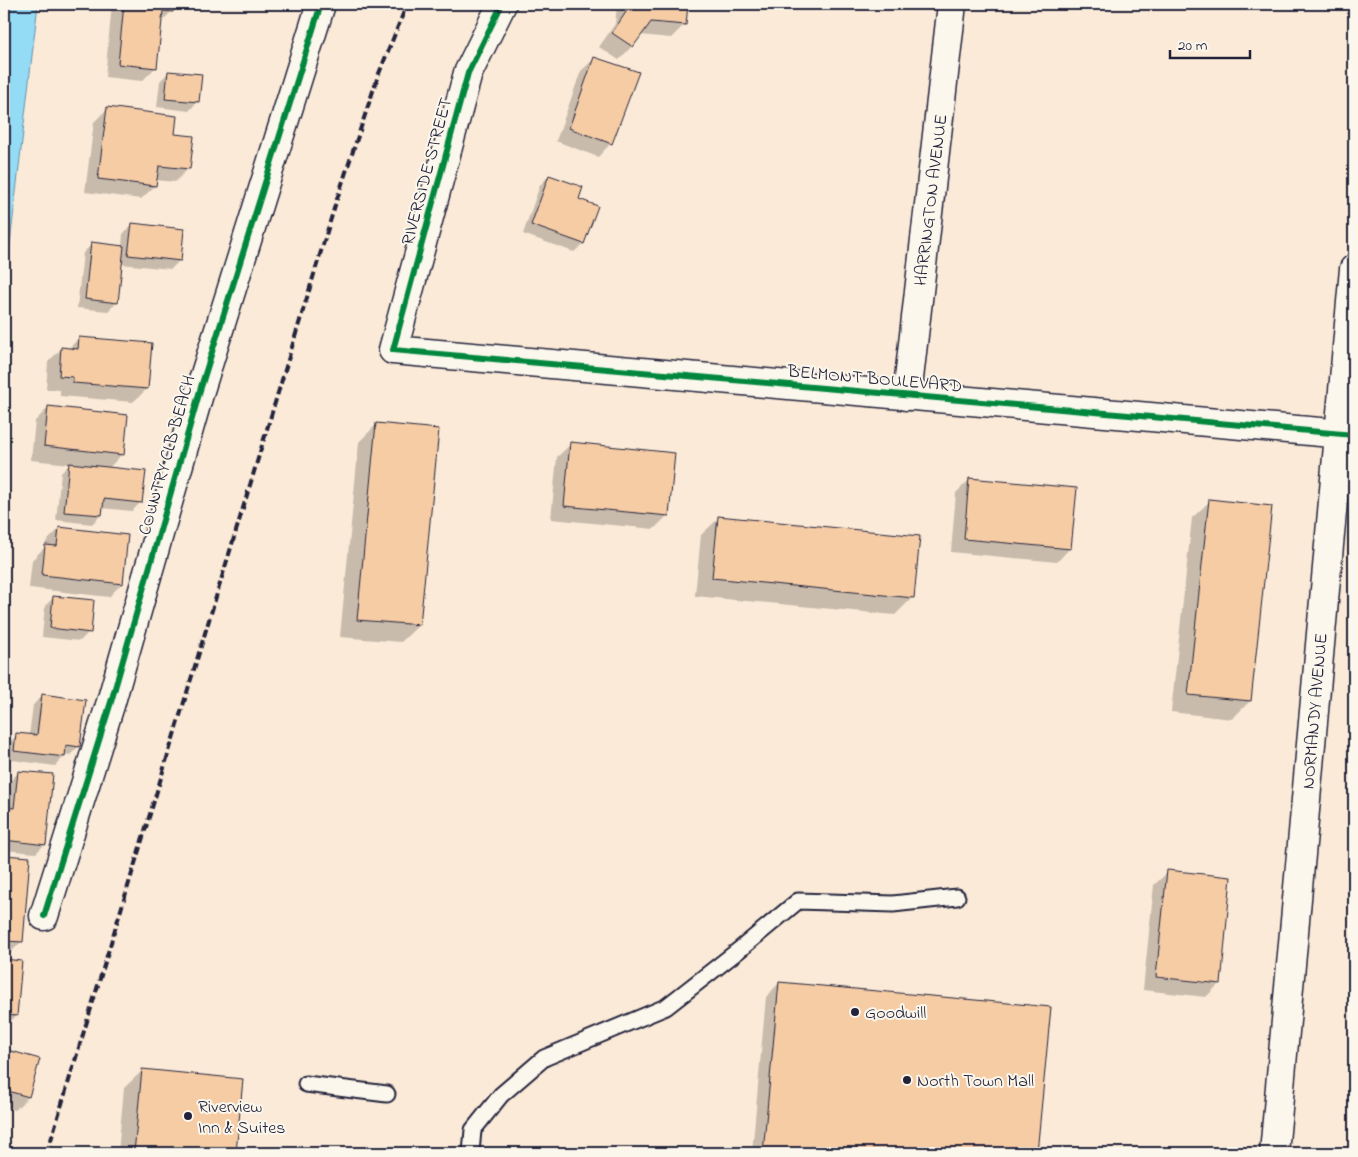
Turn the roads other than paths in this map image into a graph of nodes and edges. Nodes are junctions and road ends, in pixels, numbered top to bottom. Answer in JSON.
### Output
{"nodes":[{"id":1,"x":321,"y":4,"type":"edge"},
{"id":2,"x":502,"y":4,"type":"edge"},
{"id":3,"x":952,"y":4,"type":"edge"},
{"id":4,"x":1354,"y":269,"type":"edge"},
{"id":5,"x":393,"y":350,"type":"joint"},
{"id":6,"x":908,"y":396,"type":"junction"},
{"id":7,"x":1347,"y":434,"type":"edge"},
{"id":8,"x":957,"y":897,"type":"dead end"},
{"id":9,"x":44,"y":916,"type":"dead end"},
{"id":10,"x":306,"y":1084,"type":"dead end"},
{"id":11,"x":387,"y":1094,"type":"dead end"},
{"id":12,"x":471,"y":1153,"type":"edge"},
{"id":13,"x":1274,"y":1153,"type":"edge"}],
"edges":[{"from":1,"to":9,"type":"street","name":"COUNTRY CLB BEACH"},
{"from":2,"to":5,"type":"street","name":"RIVERSIDE STREET"},
{"from":3,"to":6,"type":"street","name":"HARRINGTON AVENUE"},
{"from":4,"to":7,"type":"street","name":"NORMANDY AVENUE"},
{"from":5,"to":6,"type":"street","name":"BELMONT BOULEVARD"},
{"from":6,"to":7,"type":"street","name":"BELMONT BOULEVARD"},
{"from":7,"to":13,"type":"street","name":"NORMANDY AVENUE"},
{"from":8,"to":12,"type":"lane"},
{"from":10,"to":11,"type":"lane"}]}
